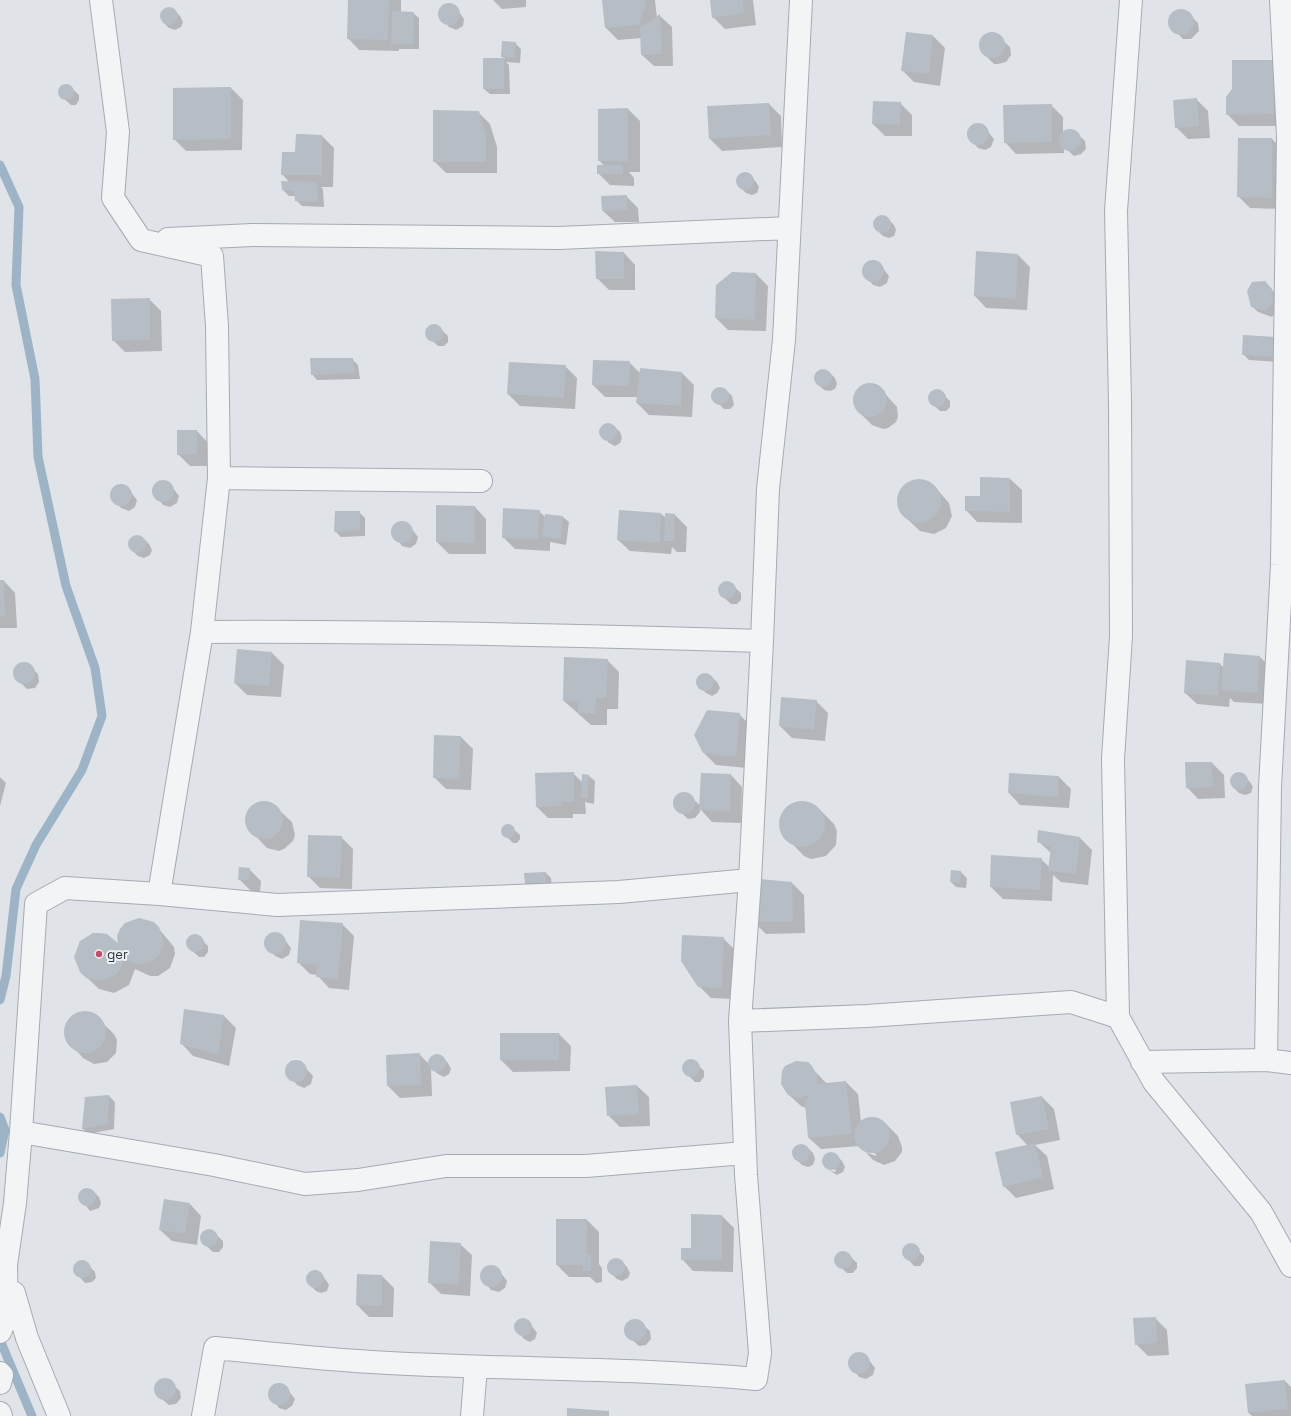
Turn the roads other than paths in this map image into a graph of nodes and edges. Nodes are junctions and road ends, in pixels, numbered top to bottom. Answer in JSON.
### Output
{"nodes":[{"id":1,"x":101,"y":0,"type":"edge"},
{"id":2,"x":801,"y":0,"type":"edge"},
{"id":3,"x":1130,"y":0,"type":"edge"},
{"id":4,"x":1281,"y":0,"type":"edge"},
{"id":5,"x":789,"y":228,"type":"junction"},
{"id":6,"x":141,"y":240,"type":"junction"},
{"id":7,"x":218,"y":478,"type":"junction"},
{"id":8,"x":481,"y":481,"type":"dead end"},
{"id":9,"x":202,"y":632,"type":"junction"},
{"id":10,"x":762,"y":641,"type":"junction"},
{"id":11,"x":750,"y":880,"type":"junction"},
{"id":12,"x":159,"y":894,"type":"junction"},
{"id":13,"x":1118,"y":1017,"type":"junction"},
{"id":14,"x":740,"y":1021,"type":"junction"},
{"id":15,"x":1266,"y":1060,"type":"junction"},
{"id":16,"x":1142,"y":1062,"type":"junction"},
{"id":17,"x":1291,"y":1063,"type":"edge"},
{"id":18,"x":22,"y":1132,"type":"junction"},
{"id":19,"x":745,"y":1152,"type":"junction"},
{"id":20,"x":6,"y":1265,"type":"junction"},
{"id":21,"x":1291,"y":1266,"type":"edge"},
{"id":22,"x":0,"y":1332,"type":"edge"},
{"id":23,"x":476,"y":1367,"type":"junction"},
{"id":24,"x":0,"y":1372,"type":"edge"},
{"id":25,"x":0,"y":1383,"type":"edge"},
{"id":26,"x":59,"y":1416,"type":"edge"},
{"id":27,"x":203,"y":1416,"type":"edge"},
{"id":28,"x":472,"y":1416,"type":"edge"}],
"edges":[{"from":1,"to":6,"type":"street"},
{"from":2,"to":5,"type":"street"},
{"from":3,"to":13,"type":"street"},
{"from":4,"to":15,"type":"street"},
{"from":5,"to":6,"type":"street"},
{"from":5,"to":10,"type":"street"},
{"from":6,"to":7,"type":"street"},
{"from":7,"to":8,"type":"street"},
{"from":7,"to":9,"type":"street"},
{"from":9,"to":10,"type":"street"},
{"from":9,"to":12,"type":"street"},
{"from":10,"to":11,"type":"street"},
{"from":11,"to":12,"type":"street"},
{"from":11,"to":14,"type":"street"},
{"from":12,"to":18,"type":"street"},
{"from":13,"to":14,"type":"street"},
{"from":13,"to":16,"type":"street"},
{"from":14,"to":19,"type":"street"},
{"from":15,"to":16,"type":"street"},
{"from":15,"to":17,"type":"street"},
{"from":16,"to":21,"type":"street"},
{"from":18,"to":19,"type":"street"},
{"from":18,"to":20,"type":"street"},
{"from":19,"to":23,"type":"street"},
{"from":20,"to":22,"type":"street"},
{"from":20,"to":26,"type":"street"},
{"from":23,"to":27,"type":"street"},
{"from":23,"to":28,"type":"street"},
{"from":24,"to":25,"type":"street"}]}
